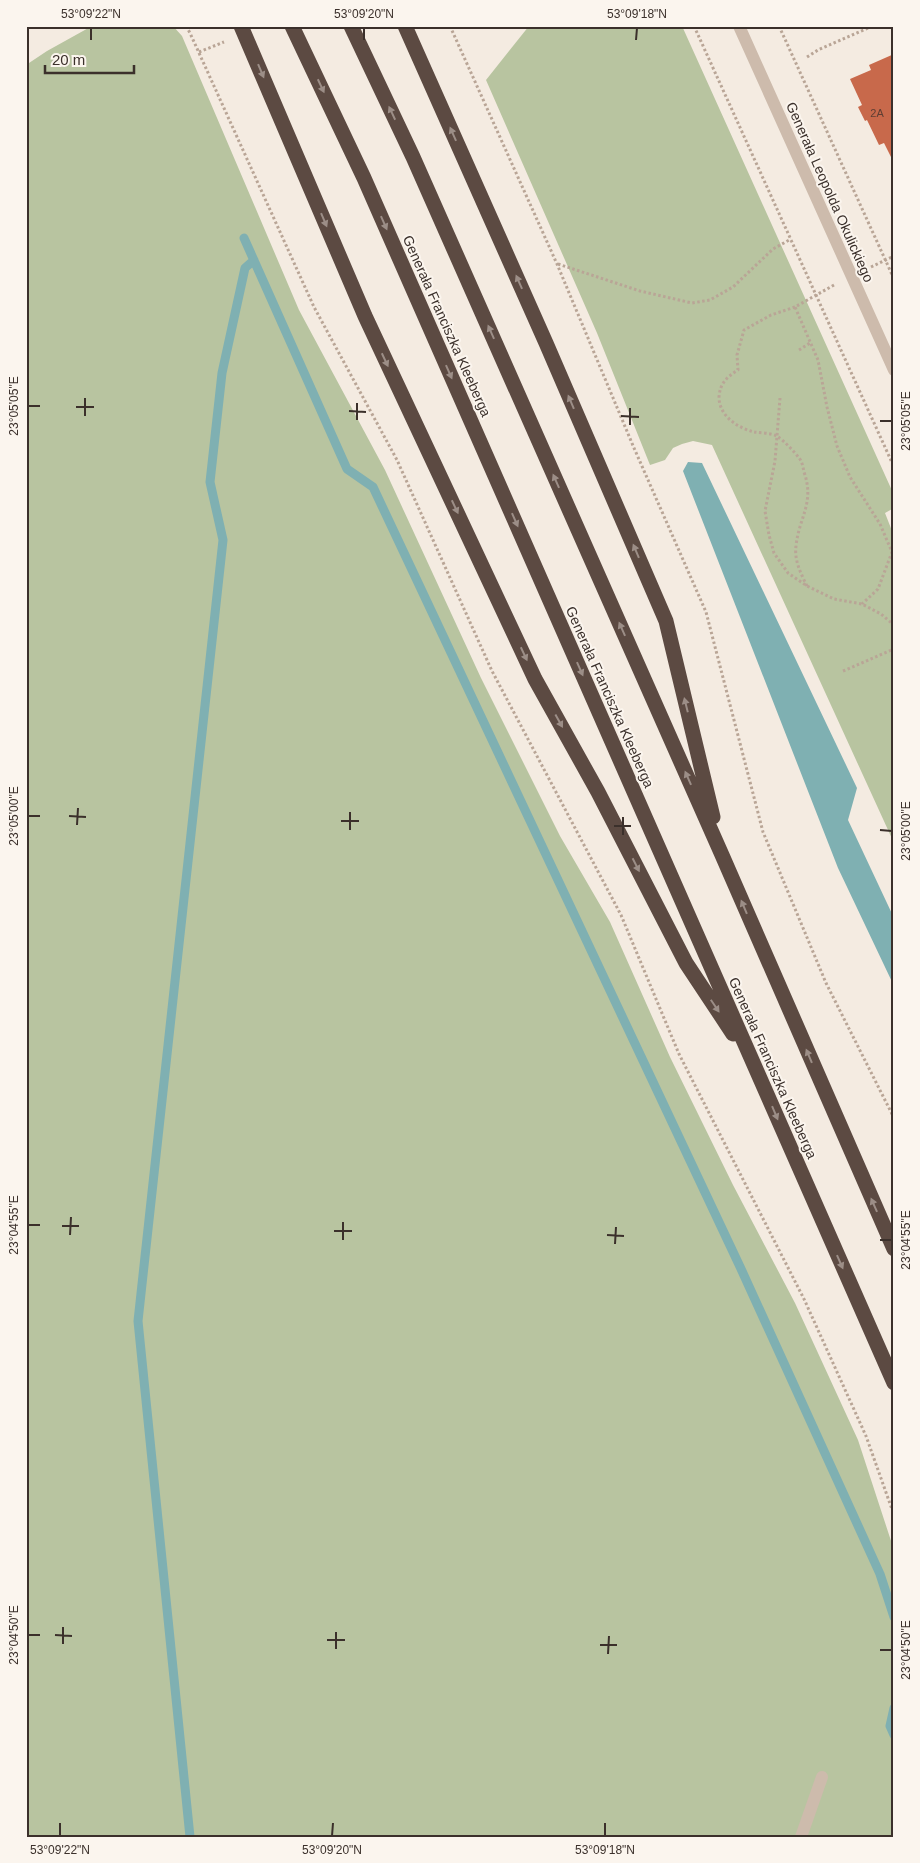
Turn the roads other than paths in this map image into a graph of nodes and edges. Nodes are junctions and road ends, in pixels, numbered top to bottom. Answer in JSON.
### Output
{"nodes":[{"id":1,"x":241,"y":26,"type":"edge"},
{"id":2,"x":292,"y":26,"type":"edge"},
{"id":3,"x":351,"y":26,"type":"edge"},
{"id":4,"x":405,"y":26,"type":"edge"},
{"id":5,"x":739,"y":26,"type":"edge"},
{"id":6,"x":894,"y":370,"type":"edge"},
{"id":7,"x":722,"y":855,"type":"junction"},
{"id":8,"x":756,"y":1068,"type":"junction"},
{"id":9,"x":894,"y":1249,"type":"edge"},
{"id":10,"x":894,"y":1383,"type":"edge"},
{"id":11,"x":822,"y":1777,"type":"dead end"},
{"id":12,"x":800,"y":1837,"type":"edge"}],
"edges":[{"from":1,"to":8,"type":"highway","one_way":true},
{"from":2,"to":8,"type":"highway","name":"Generała Franciszka Kleeberga","one_way":true},
{"from":7,"to":3,"type":"highway","one_way":true},
{"from":7,"to":4,"type":"highway","one_way":true},
{"from":5,"to":6,"type":"street","name":"Generała Leopolda Okulickiego"},
{"from":9,"to":7,"type":"highway","one_way":true},
{"from":8,"to":10,"type":"highway","name":"Generała Franciszka Kleeberga","one_way":true},
{"from":11,"to":12,"type":"street"}]}
